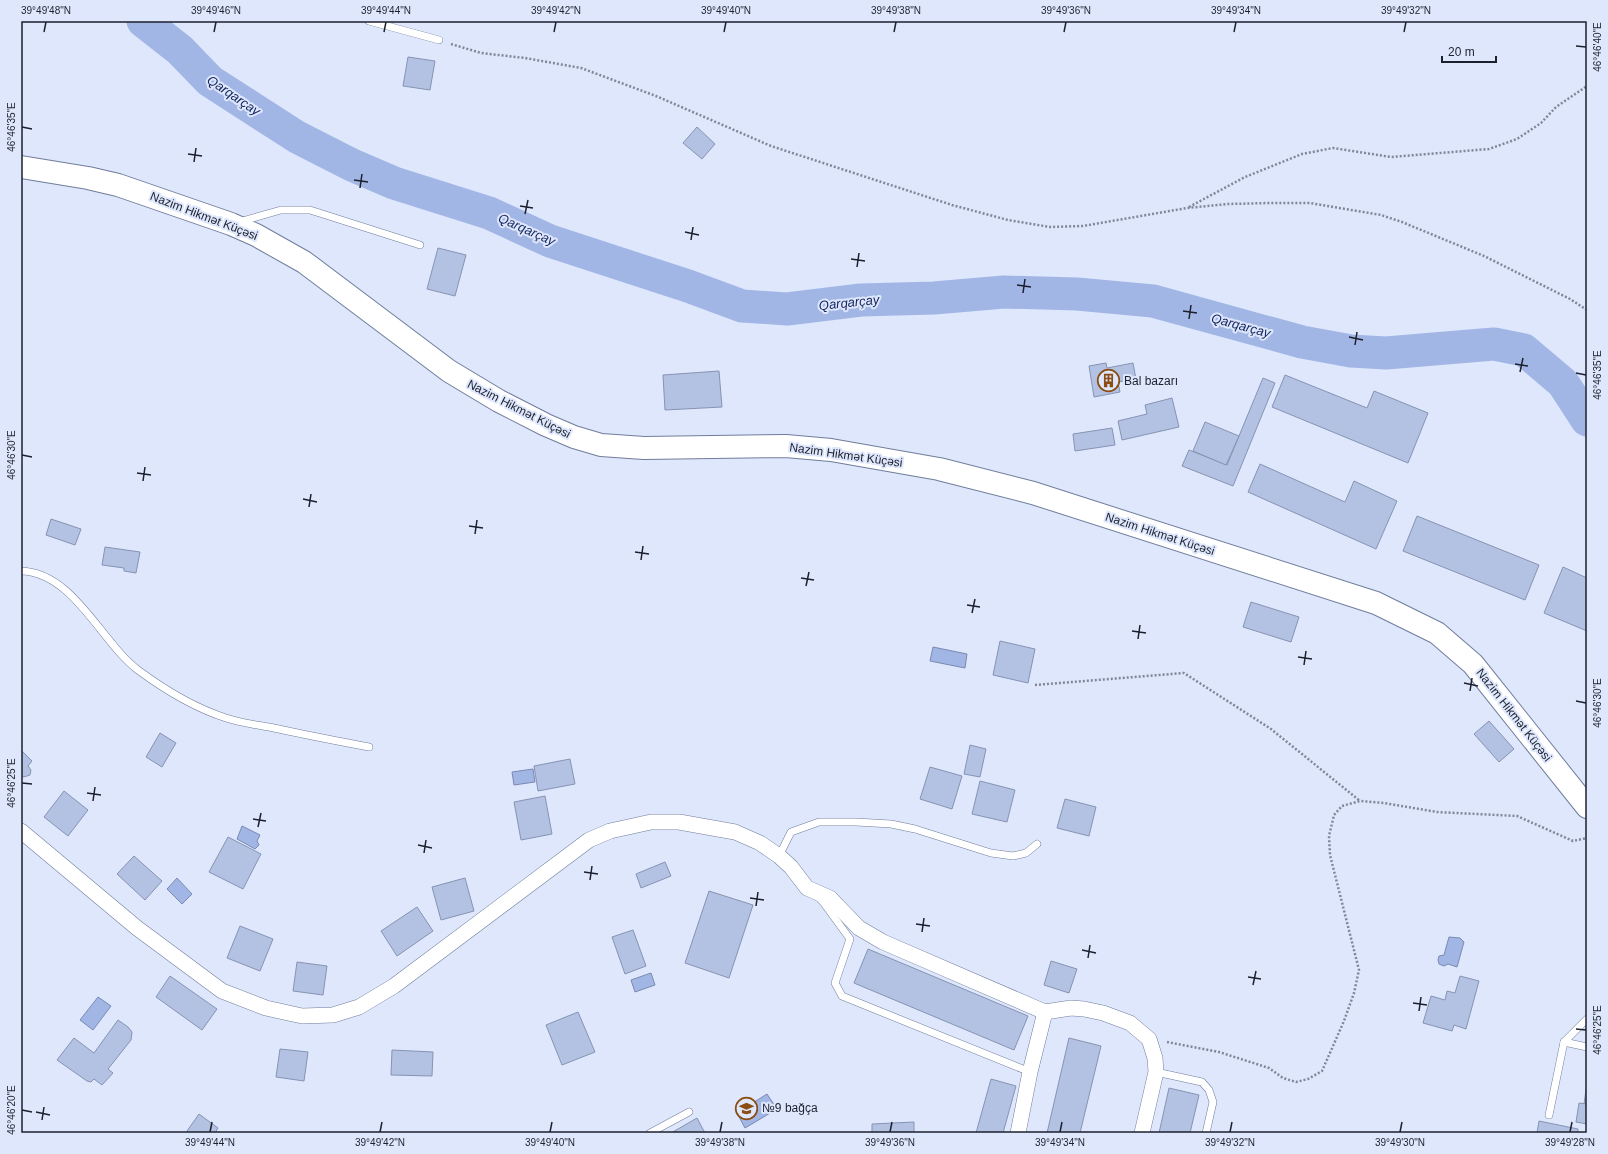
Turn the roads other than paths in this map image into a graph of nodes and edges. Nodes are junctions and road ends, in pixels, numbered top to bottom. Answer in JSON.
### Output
{"nodes":[{"id":1,"x":369,"y":21,"type":"edge"},
{"id":2,"x":439,"y":40,"type":"road end"},
{"id":3,"x":21,"y":167,"type":"edge"},
{"id":4,"x":231,"y":224,"type":"junction"},
{"id":5,"x":420,"y":246,"type":"dead end"},
{"id":6,"x":21,"y":571,"type":"edge"},
{"id":7,"x":369,"y":747,"type":"dead end"},
{"id":8,"x":1587,"y":808,"type":"edge"},
{"id":9,"x":21,"y":831,"type":"edge"},
{"id":10,"x":1037,"y":844,"type":"dead end"},
{"id":11,"x":780,"y":856,"type":"junction"},
{"id":12,"x":854,"y":933,"type":"junction"},
{"id":13,"x":1045,"y":1012,"type":"junction"},
{"id":14,"x":1587,"y":1019,"type":"edge"},
{"id":15,"x":1564,"y":1042,"type":"junction"},
{"id":16,"x":1587,"y":1047,"type":"edge"},
{"id":17,"x":1030,"y":1072,"type":"junction"},
{"id":18,"x":1156,"y":1072,"type":"junction"},
{"id":19,"x":689,"y":1112,"type":"dead end"},
{"id":20,"x":1549,"y":1115,"type":"dead end"},
{"id":21,"x":650,"y":1133,"type":"edge"},
{"id":22,"x":1018,"y":1133,"type":"edge"},
{"id":23,"x":1142,"y":1133,"type":"edge"},
{"id":24,"x":1206,"y":1133,"type":"edge"}],
"edges":[{"from":1,"to":2,"type":"lane"},
{"from":3,"to":4,"type":"main road","name":"Nazim Hikmət Küçəsi"},
{"from":4,"to":5,"type":"lane"},
{"from":4,"to":8,"type":"main road","name":"Nazim Hikmət Küçəsi"},
{"from":6,"to":7,"type":"lane"},
{"from":9,"to":11,"type":"street"},
{"from":10,"to":11,"type":"lane"},
{"from":11,"to":12,"type":"street"},
{"from":12,"to":13,"type":"street"},
{"from":12,"to":17,"type":"lane"},
{"from":13,"to":17,"type":"street"},
{"from":13,"to":18,"type":"street"},
{"from":14,"to":15,"type":"lane"},
{"from":15,"to":16,"type":"lane"},
{"from":15,"to":20,"type":"lane"},
{"from":17,"to":22,"type":"street"},
{"from":18,"to":23,"type":"street"},
{"from":18,"to":24,"type":"lane"},
{"from":19,"to":21,"type":"lane"}]}
